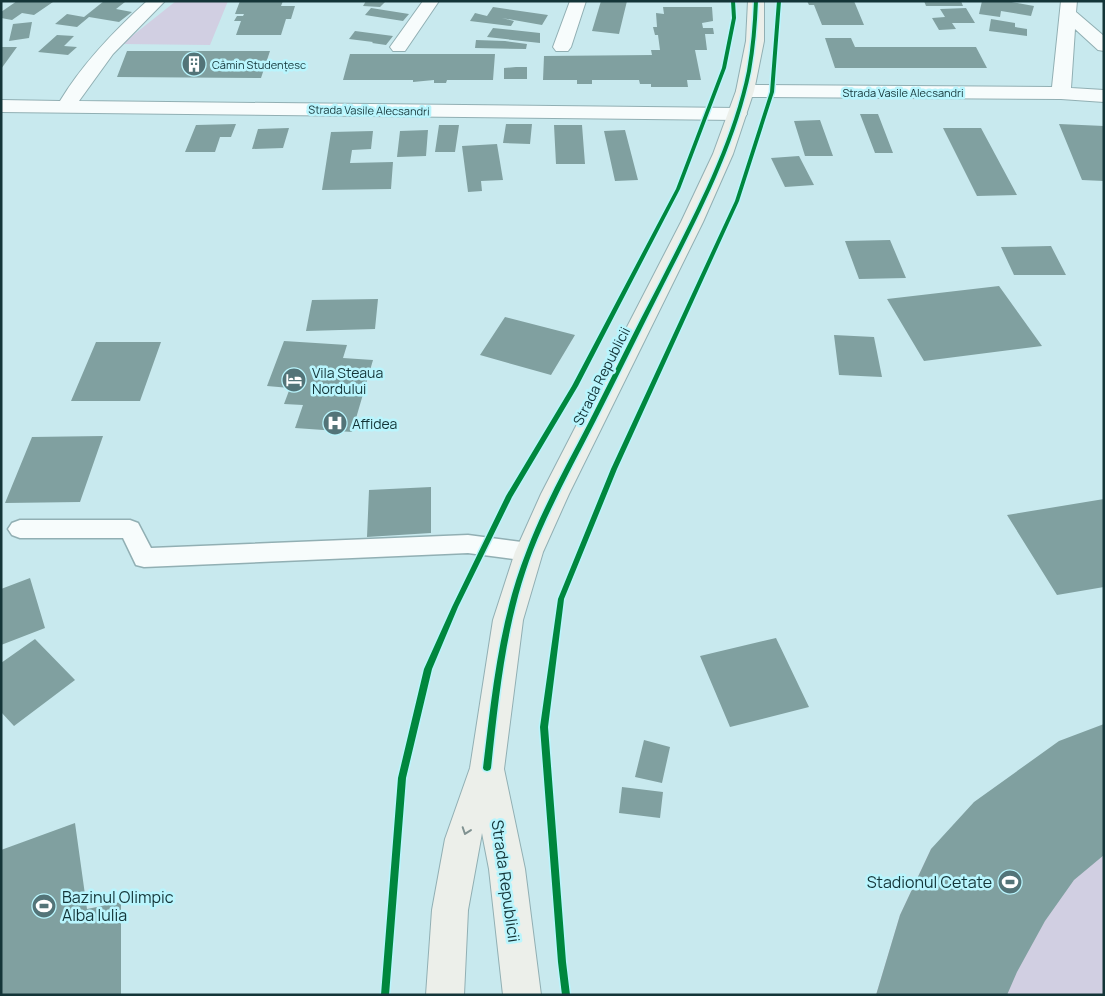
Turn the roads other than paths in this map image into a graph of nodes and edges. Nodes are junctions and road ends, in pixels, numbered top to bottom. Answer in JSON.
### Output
{"nodes":[{"id":1,"x":157,"y":1,"type":"edge"},
{"id":2,"x":431,"y":1,"type":"edge"},
{"id":3,"x":578,"y":1,"type":"edge"},
{"id":4,"x":756,"y":1,"type":"edge"},
{"id":5,"x":1068,"y":7,"type":"edge"},
{"id":6,"x":1104,"y":46,"type":"edge"},
{"id":7,"x":399,"y":47,"type":"dead end"},
{"id":8,"x":562,"y":47,"type":"dead end"},
{"id":9,"x":1061,"y":93,"type":"junction"},
{"id":10,"x":1104,"y":96,"type":"edge"},
{"id":11,"x":741,"y":103,"type":"junction"},
{"id":12,"x":1,"y":106,"type":"edge"},
{"id":13,"x":66,"y":107,"type":"junction"},
{"id":14,"x":20,"y":529,"type":"dead end"},
{"id":15,"x":529,"y":552,"type":"junction"},
{"id":16,"x":487,"y":768,"type":"junction"},
{"id":17,"x":445,"y":995,"type":"edge"},
{"id":18,"x":522,"y":995,"type":"edge"}],
"edges":[{"from":1,"to":13,"type":"street"},
{"from":2,"to":7,"type":"street"},
{"from":3,"to":8,"type":"street"},
{"from":4,"to":11,"type":"main road","name":"Strada Republicii"},
{"from":5,"to":6,"type":"street"},
{"from":5,"to":9,"type":"street"},
{"from":9,"to":10,"type":"street","name":"Strada Vasile Alecsandri"},
{"from":9,"to":11,"type":"street","name":"Strada Vasile Alecsandri"},
{"from":11,"to":13,"type":"street","name":"Strada Vasile Alecsandri"},
{"from":11,"to":15,"type":"main road","name":"Strada Republicii"},
{"from":12,"to":13,"type":"street","name":"Strada Vasile Alecsandri"},
{"from":14,"to":15,"type":"lane"},
{"from":15,"to":16,"type":"main road","name":"Strada Republicii"},
{"from":16,"to":17,"type":"main road","name":"Strada Republicii","one_way":true},
{"from":16,"to":18,"type":"main road","name":"Strada Republicii"}]}
